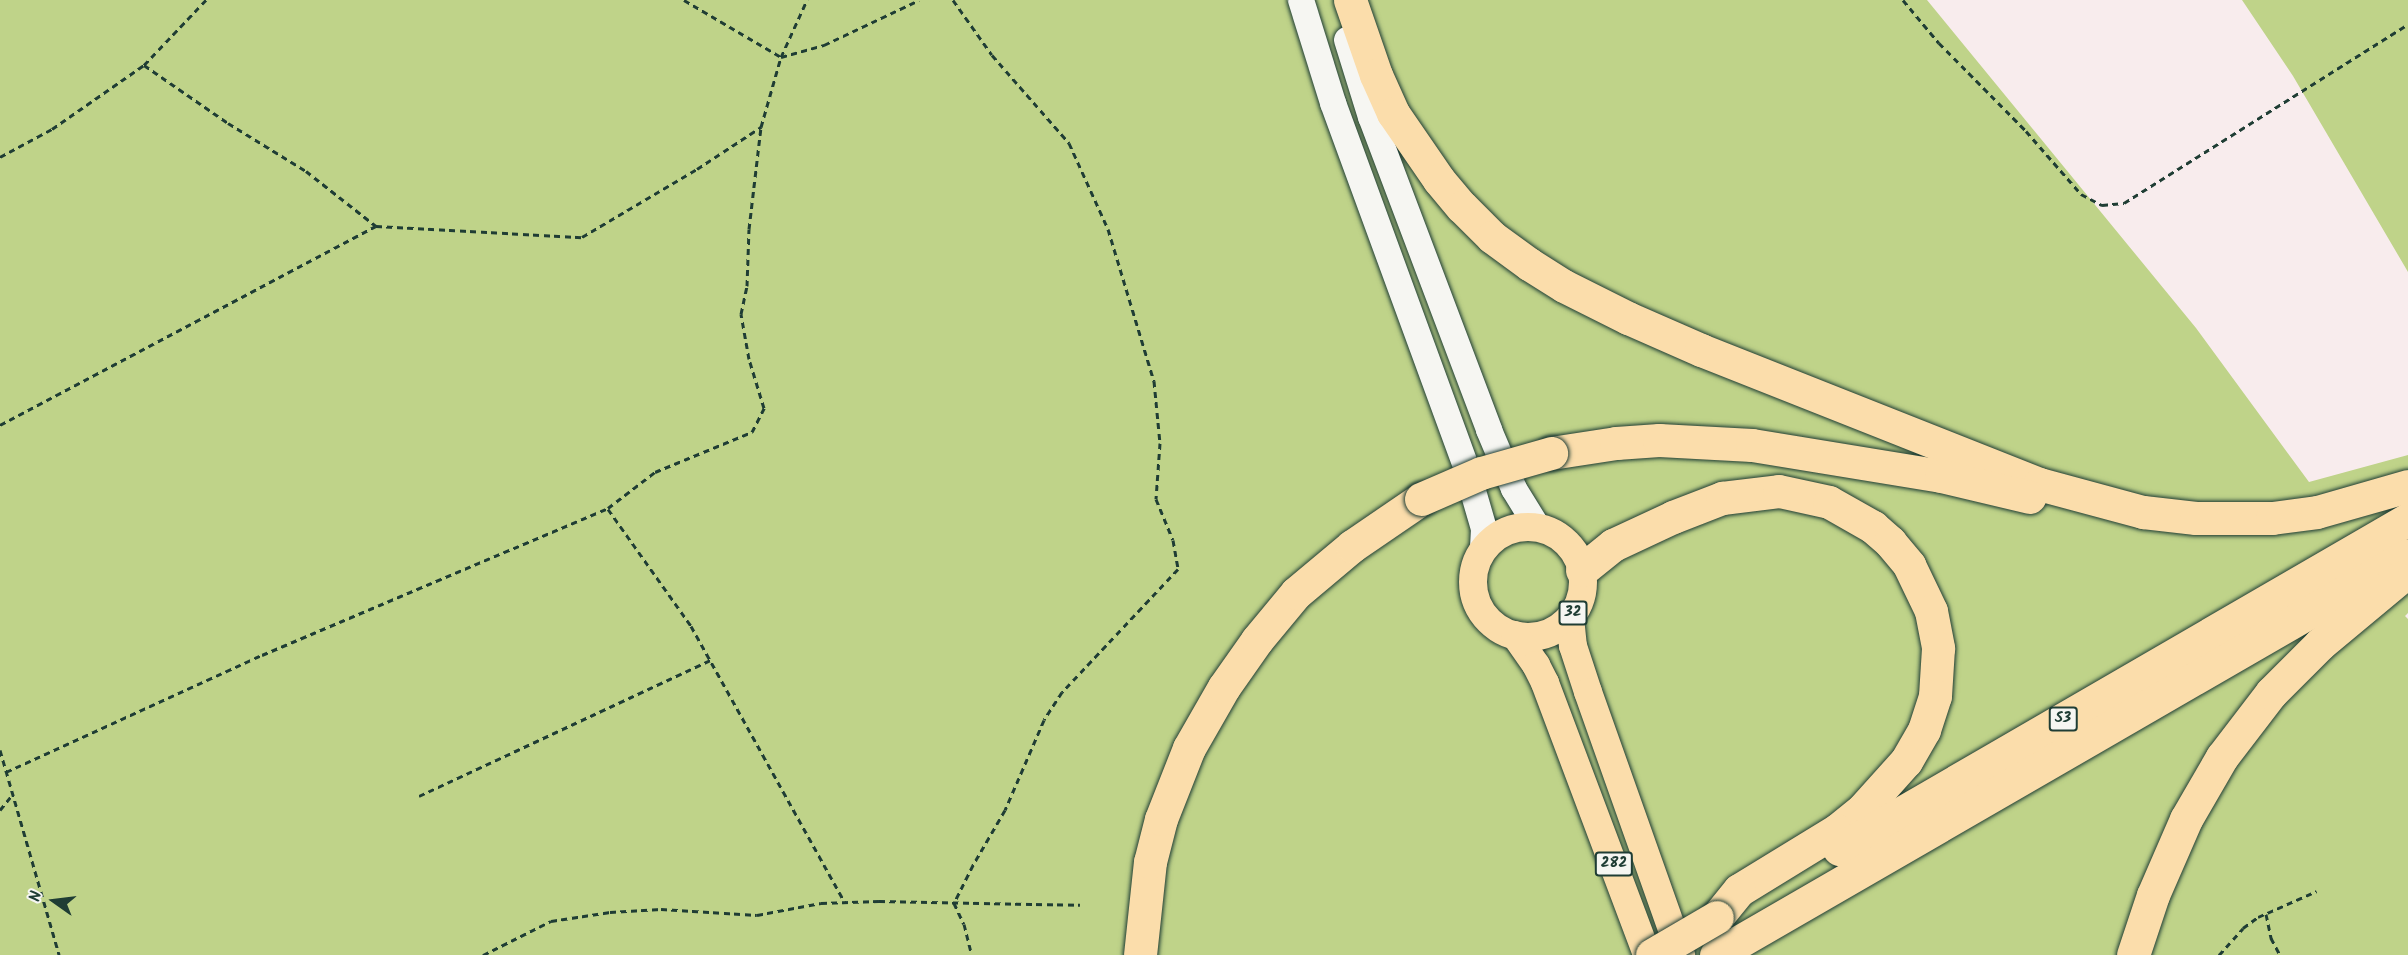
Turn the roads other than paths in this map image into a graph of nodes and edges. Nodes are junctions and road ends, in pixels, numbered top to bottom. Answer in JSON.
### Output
{"nodes":[{"id":1,"x":1301,"y":0,"type":"edge"},
{"id":2,"x":1335,"y":0,"type":"edge"},
{"id":3,"x":1350,"y":0,"type":"edge"},
{"id":4,"x":2408,"y":486,"type":"edge"},
{"id":5,"x":2135,"y":510,"type":"junction"},
{"id":6,"x":2408,"y":519,"type":"edge"},
{"id":7,"x":1538,"y":528,"type":"junction"},
{"id":8,"x":1483,"y":550,"type":"junction"},
{"id":9,"x":2408,"y":555,"type":"edge"},
{"id":10,"x":1582,"y":570,"type":"junction"},
{"id":11,"x":2408,"y":571,"type":"edge"},
{"id":12,"x":1570,"y":618,"type":"junction"},
{"id":13,"x":1515,"y":635,"type":"junction"},
{"id":14,"x":1717,"y":917,"type":"junction"},
{"id":15,"x":1724,"y":951,"type":"edge"},
{"id":16,"x":1140,"y":955,"type":"edge"},
{"id":17,"x":1649,"y":955,"type":"edge"},
{"id":18,"x":1682,"y":955,"type":"edge"},
{"id":19,"x":2133,"y":955,"type":"edge"}],
"edges":[{"from":1,"to":8,"type":"main road"},
{"from":2,"to":7,"type":"main road"},
{"from":3,"to":5,"type":"highway"},
{"from":4,"to":5,"type":"highway"},
{"from":5,"to":16,"type":"highway","bridge":true},
{"from":6,"to":14,"type":"highway","number":"S3"},
{"from":7,"to":8,"type":"main road"},
{"from":7,"to":10,"type":"main road"},
{"from":8,"to":13,"type":"main road"},
{"from":9,"to":15,"type":"highway","number":"S3"},
{"from":10,"to":12,"type":"main road","number":"32"},
{"from":10,"to":14,"type":"highway"},
{"from":11,"to":19,"type":"highway"},
{"from":12,"to":13,"type":"main road","number":"32"},
{"from":12,"to":18,"type":"main road","number":"32"},
{"from":13,"to":17,"type":"main road","number":"282"},
{"from":14,"to":17,"type":"highway","number":"S3","bridge":true}]}
